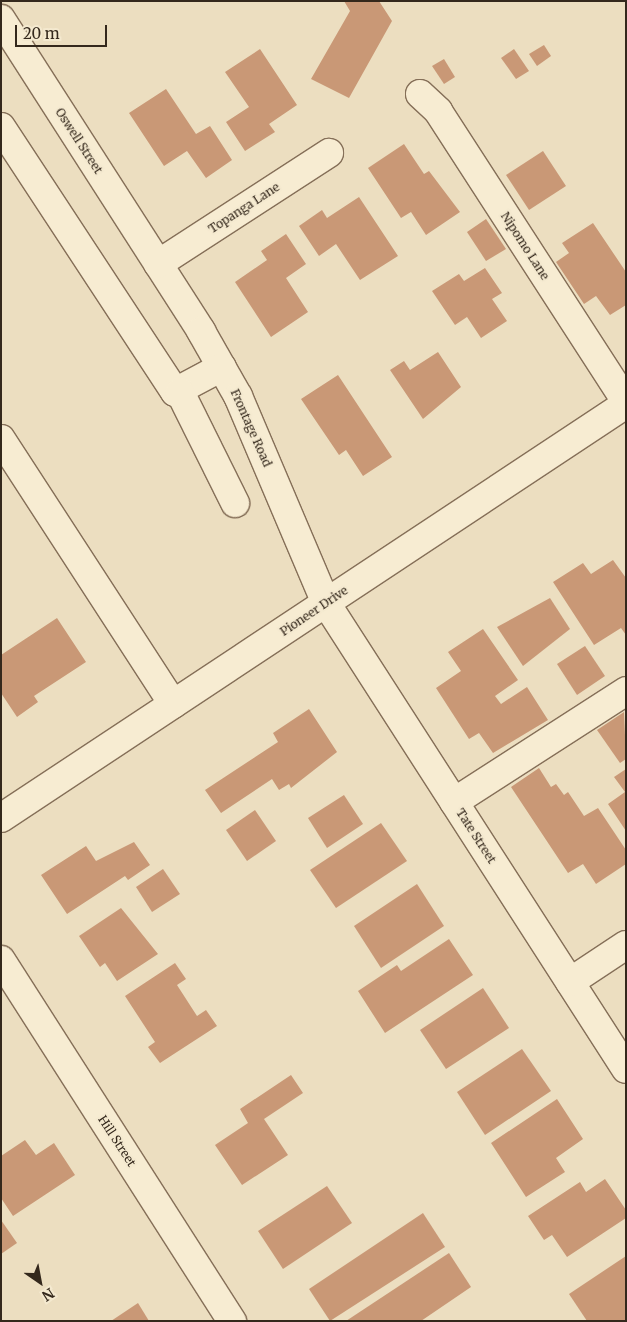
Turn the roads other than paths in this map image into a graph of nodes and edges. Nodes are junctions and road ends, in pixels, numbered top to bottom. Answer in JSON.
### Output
{"nodes":[{"id":1,"x":1,"y":19,"type":"edge"},
{"id":2,"x":420,"y":94,"type":"dead end"},
{"id":3,"x":1,"y":127,"type":"edge"},
{"id":4,"x":330,"y":152,"type":"dead end"},
{"id":5,"x":158,"y":264,"type":"junction"},
{"id":6,"x":222,"y":367,"type":"junction"},
{"id":7,"x":180,"y":392,"type":"junction"},
{"id":8,"x":626,"y":403,"type":"edge"},
{"id":9,"x":1,"y":439,"type":"edge"},
{"id":10,"x":235,"y":503,"type":"dead end"},
{"id":11,"x":326,"y":603,"type":"junction"},
{"id":12,"x":626,"y":690,"type":"edge"},
{"id":13,"x":173,"y":704,"type":"junction"},
{"id":14,"x":454,"y":802,"type":"junction"},
{"id":15,"x":1,"y":818,"type":"edge"},
{"id":16,"x":626,"y":945,"type":"edge"},
{"id":17,"x":1,"y":960,"type":"edge"},
{"id":18,"x":570,"y":982,"type":"junction"},
{"id":19,"x":626,"y":1069,"type":"edge"},
{"id":20,"x":232,"y":1321,"type":"edge"}],
"edges":[{"from":1,"to":5,"type":"street","name":"Oswell Street"},
{"from":2,"to":8,"type":"street","name":"Nipomo Lane"},
{"from":3,"to":7,"type":"street"},
{"from":4,"to":5,"type":"street","name":"Topanga Lane"},
{"from":5,"to":6,"type":"street","name":"Frontage Road"},
{"from":6,"to":7,"type":"street"},
{"from":6,"to":11,"type":"street","name":"Frontage Road"},
{"from":7,"to":10,"type":"street"},
{"from":8,"to":11,"type":"street","name":"Pioneer Drive"},
{"from":9,"to":13,"type":"street"},
{"from":11,"to":13,"type":"street","name":"Pioneer Drive"},
{"from":11,"to":14,"type":"street","name":"Tate Street"},
{"from":12,"to":14,"type":"street"},
{"from":13,"to":15,"type":"street","name":"Pioneer Drive"},
{"from":14,"to":18,"type":"street","name":"Tate Street"},
{"from":16,"to":18,"type":"street"},
{"from":17,"to":20,"type":"street","name":"Hill Street"},
{"from":18,"to":19,"type":"street","name":"Tate Street"}]}
